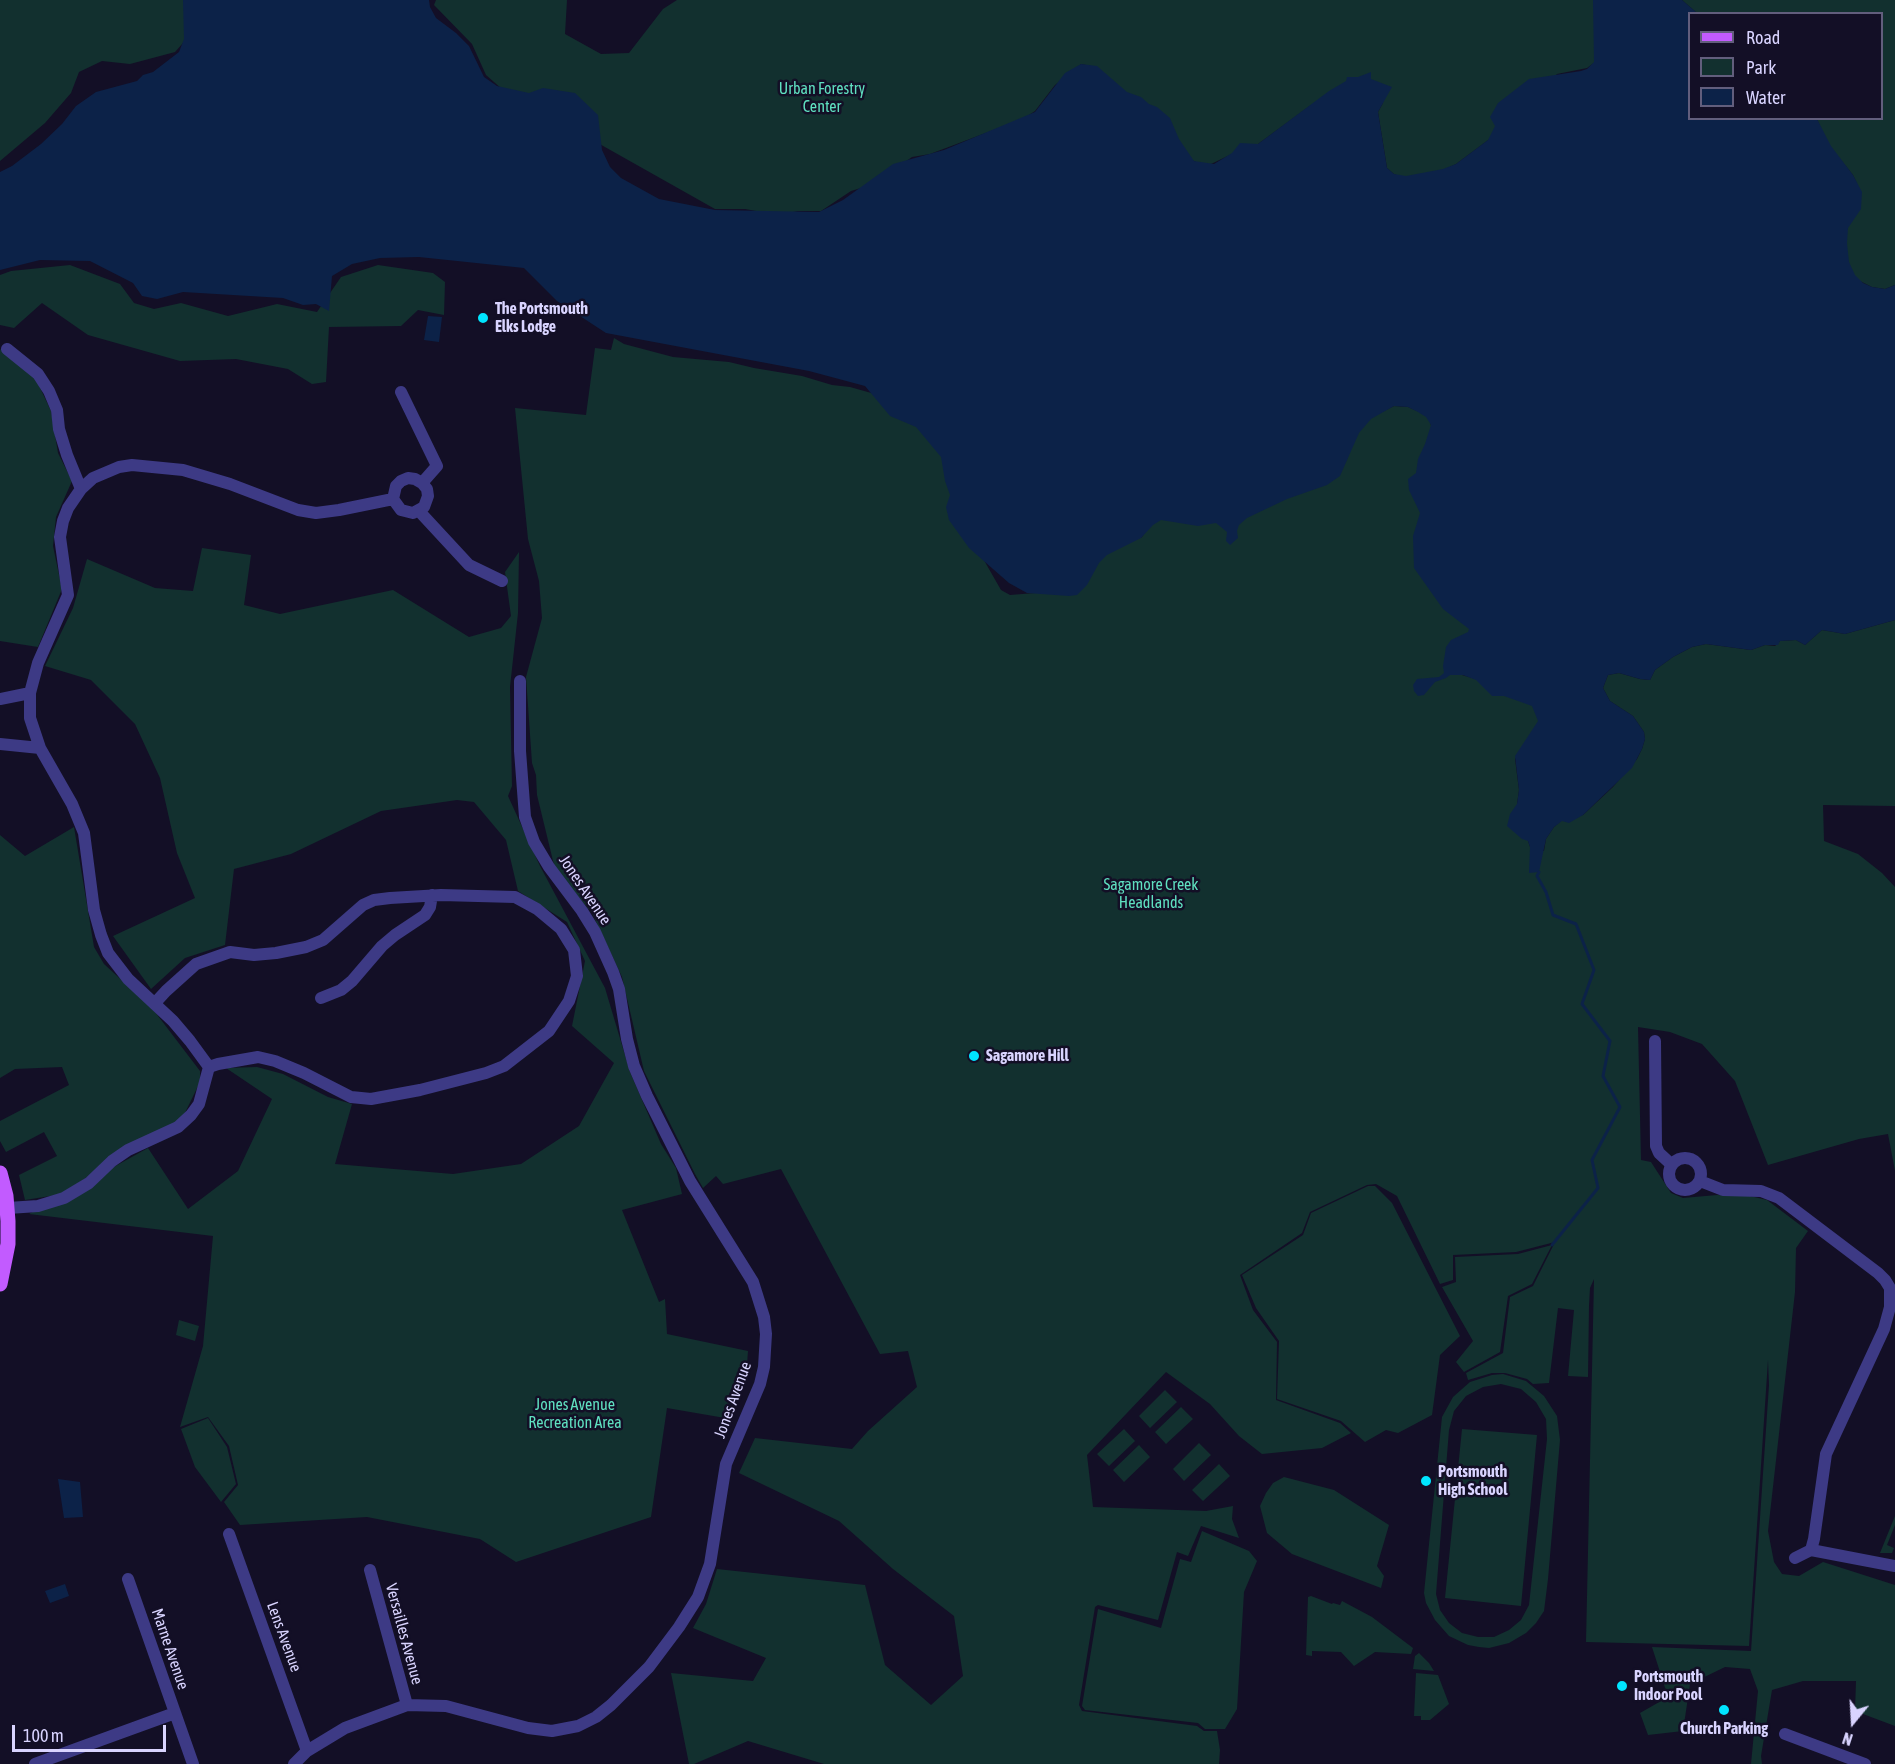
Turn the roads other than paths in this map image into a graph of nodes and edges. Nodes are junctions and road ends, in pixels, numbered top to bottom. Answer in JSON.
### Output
{"nodes":[{"id":1,"x":7,"y":349,"type":"dead end"},
{"id":2,"x":401,"y":392,"type":"dead end"},
{"id":3,"x":422,"y":483,"type":"junction"},
{"id":4,"x":81,"y":489,"type":"junction"},
{"id":5,"x":393,"y":499,"type":"junction"},
{"id":6,"x":419,"y":511,"type":"junction"},
{"id":7,"x":502,"y":581,"type":"dead end"},
{"id":8,"x":520,"y":681,"type":"dead end"},
{"id":9,"x":30,"y":693,"type":"junction"},
{"id":10,"x":0,"y":699,"type":"edge"},
{"id":11,"x":0,"y":744,"type":"edge"},
{"id":12,"x":40,"y":748,"type":"junction"},
{"id":13,"x":432,"y":895,"type":"junction"},
{"id":14,"x":321,"y":998,"type":"dead end"},
{"id":15,"x":155,"y":1003,"type":"junction"},
{"id":16,"x":1655,"y":1041,"type":"dead end"},
{"id":17,"x":209,"y":1067,"type":"junction"},
{"id":18,"x":1672,"y":1164,"type":"junction"},
{"id":19,"x":0,"y":1173,"type":"edge"},
{"id":20,"x":1700,"y":1181,"type":"junction"},
{"id":21,"x":8,"y":1208,"type":"junction"},
{"id":22,"x":0,"y":1284,"type":"edge"},
{"id":23,"x":229,"y":1534,"type":"dead end"},
{"id":24,"x":1811,"y":1550,"type":"junction"},
{"id":25,"x":1795,"y":1558,"type":"dead end"},
{"id":26,"x":1895,"y":1566,"type":"edge"},
{"id":27,"x":370,"y":1570,"type":"dead end"},
{"id":28,"x":128,"y":1579,"type":"dead end"},
{"id":29,"x":406,"y":1705,"type":"junction"},
{"id":30,"x":175,"y":1713,"type":"junction"},
{"id":31,"x":1785,"y":1734,"type":"dead end"},
{"id":32,"x":307,"y":1751,"type":"junction"},
{"id":33,"x":35,"y":1764,"type":"edge"},
{"id":34,"x":193,"y":1764,"type":"edge"},
{"id":35,"x":294,"y":1764,"type":"edge"},
{"id":36,"x":1864,"y":1764,"type":"edge"}],
"edges":[{"from":1,"to":4,"type":"street"},
{"from":2,"to":3,"type":"street"},
{"from":3,"to":5,"type":"street"},
{"from":3,"to":6,"type":"street"},
{"from":4,"to":5,"type":"street"},
{"from":4,"to":9,"type":"street"},
{"from":5,"to":6,"type":"street"},
{"from":6,"to":7,"type":"street"},
{"from":8,"to":29,"type":"street","name":"Jones Avenue"},
{"from":9,"to":10,"type":"street"},
{"from":9,"to":12,"type":"street"},
{"from":11,"to":12,"type":"street"},
{"from":12,"to":15,"type":"street"},
{"from":13,"to":14,"type":"street"},
{"from":13,"to":15,"type":"street"},
{"from":13,"to":17,"type":"street"},
{"from":15,"to":17,"type":"street"},
{"from":16,"to":18,"type":"street"},
{"from":17,"to":21,"type":"street"},
{"from":18,"to":20,"type":"street"},
{"from":18,"to":20,"type":"street"},
{"from":19,"to":21,"type":"main road"},
{"from":20,"to":24,"type":"street"},
{"from":21,"to":22,"type":"main road"},
{"from":23,"to":32,"type":"street","name":"Lens Avenue"},
{"from":24,"to":25,"type":"street"},
{"from":24,"to":26,"type":"street"},
{"from":27,"to":29,"type":"street","name":"Versailles Avenue"},
{"from":28,"to":30,"type":"street","name":"Marne Avenue"},
{"from":29,"to":32,"type":"street","name":"Jones Avenue"},
{"from":30,"to":33,"type":"street"},
{"from":30,"to":34,"type":"street","name":"Marne Avenue"},
{"from":31,"to":36,"type":"street"},
{"from":32,"to":35,"type":"street","name":"Jones Avenue"}]}
